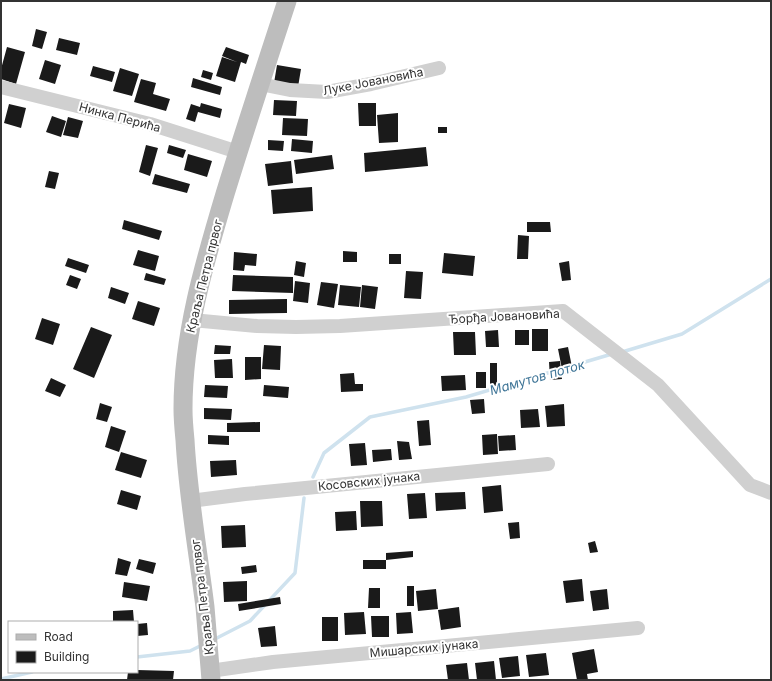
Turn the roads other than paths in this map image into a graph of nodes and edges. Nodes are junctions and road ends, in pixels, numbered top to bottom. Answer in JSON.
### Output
{"nodes":[{"id":1,"x":287,"y":1,"type":"edge"},
{"id":2,"x":439,"y":68,"type":"dead end"},
{"id":3,"x":260,"y":84,"type":"junction"},
{"id":4,"x":1,"y":87,"type":"edge"},
{"id":5,"x":238,"y":152,"type":"junction"},
{"id":6,"x":192,"y":320,"type":"junction"},
{"id":7,"x":548,"y":464,"type":"dead end"},
{"id":8,"x":771,"y":493,"type":"edge"},
{"id":9,"x":190,"y":501,"type":"junction"},
{"id":10,"x":638,"y":628,"type":"dead end"},
{"id":11,"x":210,"y":675,"type":"edge"}],
"edges":[{"from":1,"to":3,"type":"street","name":"Краља Петра првог"},
{"from":2,"to":3,"type":"street","name":"Луке Јовановића"},
{"from":3,"to":5,"type":"street","name":"Краља Петра првог"},
{"from":4,"to":5,"type":"street","name":"Нинка Перића"},
{"from":5,"to":6,"type":"street","name":"Краља Петра првог"},
{"from":6,"to":8,"type":"street","name":"Ђорђа Јовановића"},
{"from":6,"to":9,"type":"street","name":"Краља Петра првог"},
{"from":7,"to":9,"type":"street","name":"Косовских јунака"},
{"from":9,"to":11,"type":"street","name":"Краља Петра првог"},
{"from":10,"to":11,"type":"street","name":"Мишарских јунака"}]}
